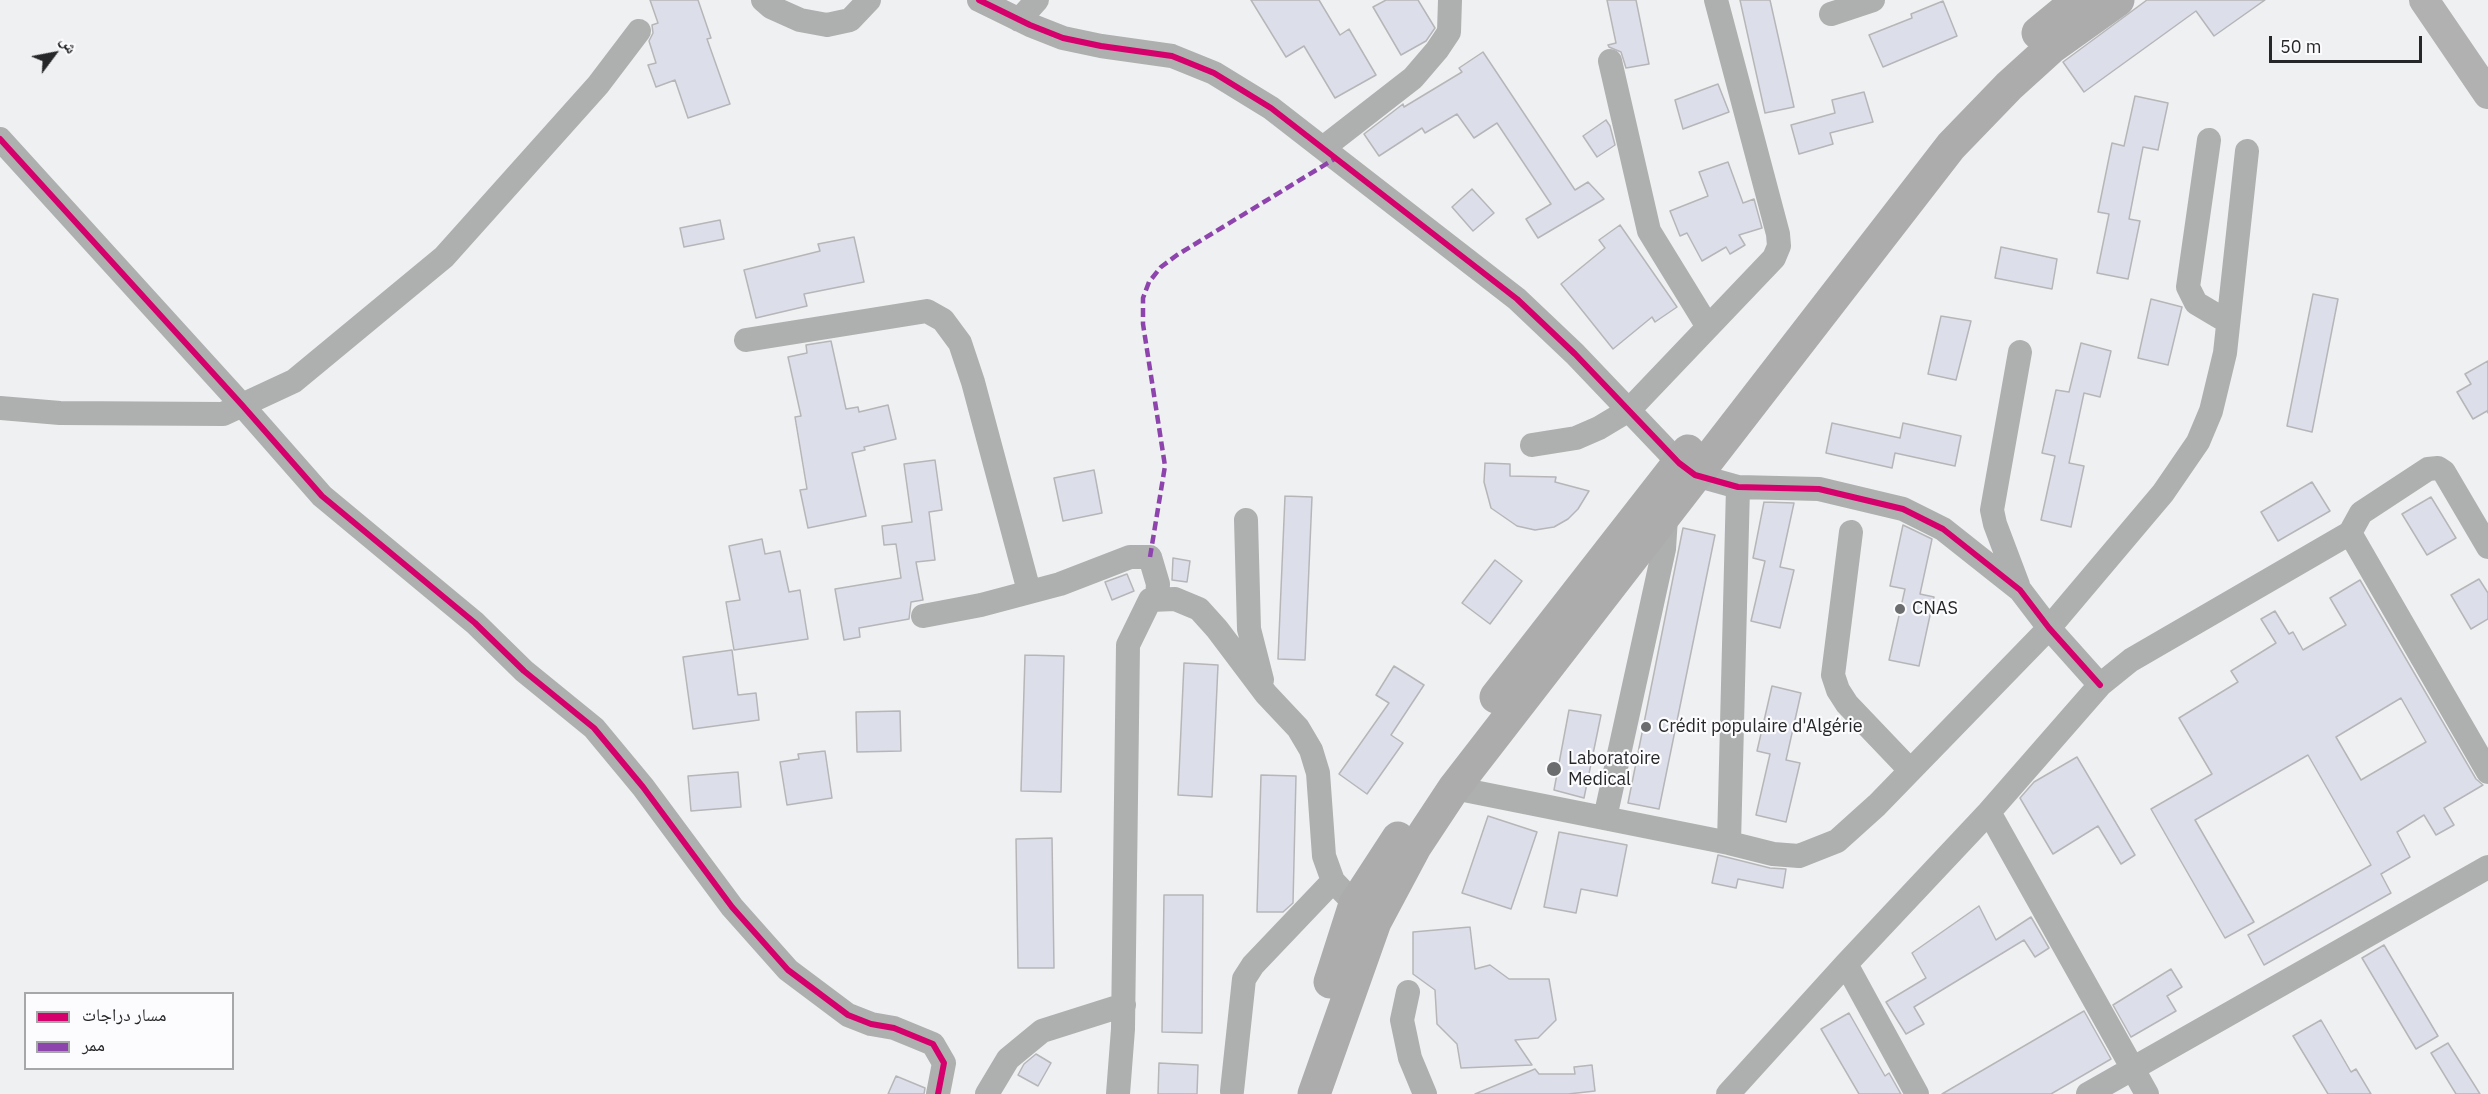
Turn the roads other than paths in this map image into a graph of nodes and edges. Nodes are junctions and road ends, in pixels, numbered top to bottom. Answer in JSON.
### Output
{"nodes":[{"id":1,"x":763,"y":0,"type":"edge"},
{"id":2,"x":869,"y":0,"type":"edge"},
{"id":3,"x":980,"y":0,"type":"edge"},
{"id":4,"x":1037,"y":0,"type":"edge"},
{"id":5,"x":1450,"y":0,"type":"edge"},
{"id":6,"x":1716,"y":0,"type":"edge"},
{"id":7,"x":1873,"y":0,"type":"edge"},
{"id":8,"x":2078,"y":0,"type":"edge"},
{"id":9,"x":2118,"y":0,"type":"edge"},
{"id":10,"x":2424,"y":0,"type":"edge"},
{"id":11,"x":2445,"y":0,"type":"edge"},
{"id":12,"x":1831,"y":14,"type":"dead end"},
{"id":13,"x":1019,"y":20,"type":"junction"},
{"id":14,"x":639,"y":32,"type":"dead end"},
{"id":15,"x":1610,"y":61,"type":"dead end"},
{"id":16,"x":2488,"y":63,"type":"edge"},
{"id":17,"x":2488,"y":94,"type":"edge"},
{"id":18,"x":0,"y":139,"type":"edge"},
{"id":19,"x":2209,"y":140,"type":"dead end"},
{"id":20,"x":1323,"y":148,"type":"junction"},
{"id":21,"x":2247,"y":151,"type":"dead end"},
{"id":22,"x":2228,"y":322,"type":"junction"},
{"id":23,"x":1708,"y":327,"type":"junction"},
{"id":24,"x":747,"y":340,"type":"dead end"},
{"id":25,"x":2020,"y":351,"type":"dead end"},
{"id":26,"x":242,"y":405,"type":"junction"},
{"id":27,"x":0,"y":408,"type":"edge"},
{"id":28,"x":1629,"y":410,"type":"junction"},
{"id":29,"x":1532,"y":445,"type":"dead end"},
{"id":30,"x":1687,"y":469,"type":"junction"},
{"id":31,"x":1738,"y":487,"type":"junction"},
{"id":32,"x":1666,"y":517,"type":"junction"},
{"id":33,"x":1246,"y":520,"type":"dead end"},
{"id":34,"x":1851,"y":532,"type":"dead end"},
{"id":35,"x":2350,"y":533,"type":"junction"},
{"id":36,"x":2488,"y":547,"type":"edge"},
{"id":37,"x":2020,"y":590,"type":"junction"},
{"id":38,"x":1029,"y":591,"type":"junction"},
{"id":39,"x":1150,"y":600,"type":"junction"},
{"id":40,"x":923,"y":616,"type":"dead end"},
{"id":41,"x":2049,"y":628,"type":"junction"},
{"id":42,"x":2100,"y":685,"type":"junction"},
{"id":43,"x":1266,"y":694,"type":"junction"},
{"id":44,"x":1910,"y":770,"type":"junction"},
{"id":45,"x":2488,"y":772,"type":"edge"},
{"id":46,"x":1454,"y":788,"type":"junction"},
{"id":47,"x":1989,"y":812,"type":"junction"},
{"id":48,"x":1605,"y":818,"type":"junction"},
{"id":49,"x":1729,"y":843,"type":"junction"},
{"id":50,"x":2488,"y":867,"type":"edge"},
{"id":51,"x":1344,"y":893,"type":"junction"},
{"id":52,"x":1846,"y":964,"type":"junction"},
{"id":53,"x":1407,"y":992,"type":"dead end"},
{"id":54,"x":1124,"y":1005,"type":"junction"},
{"id":55,"x":2133,"y":1069,"type":"junction"},
{"id":56,"x":1232,"y":1092,"type":"dead end"},
{"id":57,"x":938,"y":1094,"type":"edge"},
{"id":58,"x":987,"y":1094,"type":"edge"},
{"id":59,"x":1118,"y":1094,"type":"edge"},
{"id":60,"x":1297,"y":1094,"type":"edge"},
{"id":61,"x":1314,"y":1094,"type":"edge"},
{"id":62,"x":1425,"y":1094,"type":"edge"},
{"id":63,"x":1728,"y":1094,"type":"edge"},
{"id":64,"x":1917,"y":1094,"type":"edge"},
{"id":65,"x":2088,"y":1094,"type":"edge"},
{"id":66,"x":2147,"y":1094,"type":"edge"}],
"edges":[{"from":1,"to":2,"type":"street"},
{"from":3,"to":13,"type":"street"},
{"from":4,"to":13,"type":"street"},
{"from":5,"to":20,"type":"street"},
{"from":6,"to":23,"type":"street"},
{"from":7,"to":12,"type":"street"},
{"from":8,"to":30,"type":"highway"},
{"from":9,"to":30,"type":"highway"},
{"from":10,"to":17,"type":"main road"},
{"from":11,"to":16,"type":"main road"},
{"from":13,"to":20,"type":"street"},
{"from":14,"to":26,"type":"street"},
{"from":15,"to":23,"type":"street"},
{"from":18,"to":26,"type":"street"},
{"from":19,"to":22,"type":"street"},
{"from":20,"to":28,"type":"street"},
{"from":21,"to":22,"type":"street"},
{"from":22,"to":41,"type":"street"},
{"from":23,"to":28,"type":"street"},
{"from":24,"to":38,"type":"street"},
{"from":25,"to":37,"type":"street"},
{"from":26,"to":27,"type":"street"},
{"from":26,"to":57,"type":"street"},
{"from":28,"to":29,"type":"street"},
{"from":28,"to":30,"type":"street"},
{"from":30,"to":31,"type":"street"},
{"from":30,"to":32,"type":"highway"},
{"from":30,"to":51,"type":"highway"},
{"from":31,"to":37,"type":"street"},
{"from":31,"to":49,"type":"street"},
{"from":32,"to":46,"type":"highway"},
{"from":32,"to":48,"type":"street"},
{"from":33,"to":43,"type":"street"},
{"from":34,"to":44,"type":"street"},
{"from":35,"to":36,"type":"street"},
{"from":35,"to":42,"type":"street"},
{"from":35,"to":45,"type":"street"},
{"from":37,"to":41,"type":"street"},
{"from":38,"to":39,"type":"street"},
{"from":38,"to":40,"type":"street"},
{"from":39,"to":43,"type":"street"},
{"from":39,"to":54,"type":"street"},
{"from":41,"to":42,"type":"street"},
{"from":41,"to":44,"type":"street"},
{"from":42,"to":47,"type":"street"},
{"from":43,"to":51,"type":"street"},
{"from":44,"to":49,"type":"street"},
{"from":46,"to":48,"type":"street"},
{"from":46,"to":61,"type":"highway"},
{"from":47,"to":52,"type":"street"},
{"from":47,"to":55,"type":"street"},
{"from":48,"to":49,"type":"street"},
{"from":50,"to":55,"type":"street"},
{"from":51,"to":56,"type":"street"},
{"from":51,"to":60,"type":"highway"},
{"from":52,"to":63,"type":"street"},
{"from":52,"to":64,"type":"street"},
{"from":53,"to":62,"type":"street"},
{"from":54,"to":58,"type":"street"},
{"from":54,"to":59,"type":"street"},
{"from":55,"to":65,"type":"street"},
{"from":55,"to":66,"type":"street"}]}
